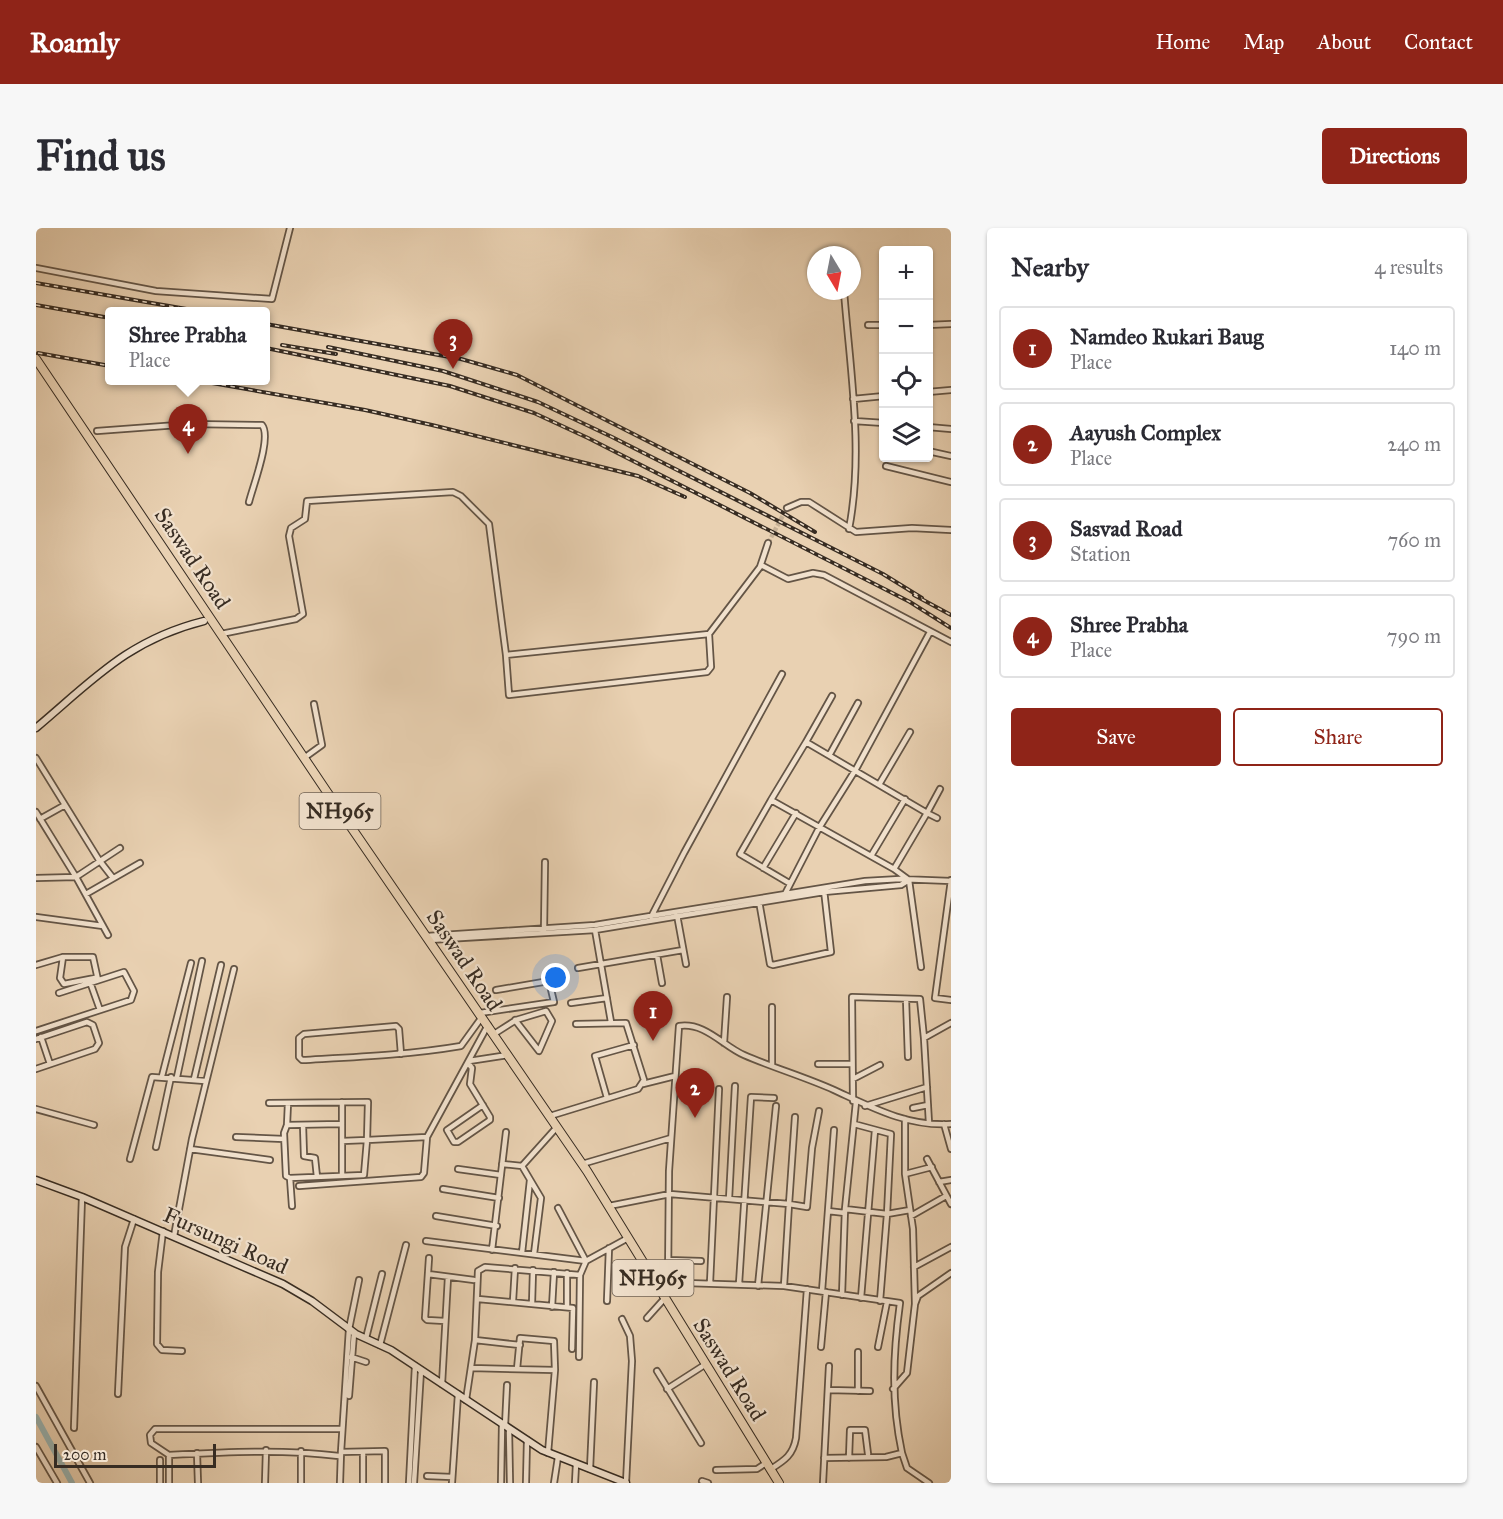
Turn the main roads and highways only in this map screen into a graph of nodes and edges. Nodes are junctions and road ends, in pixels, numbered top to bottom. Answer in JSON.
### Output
{"nodes":[{"id":1,"x":36,"y":359,"type":"edge"},
{"id":2,"x":779,"y":1483,"type":"edge"}],
"edges":[{"from":1,"to":2,"type":"highway","name":"Saswad Road","number":"NH965"}]}
